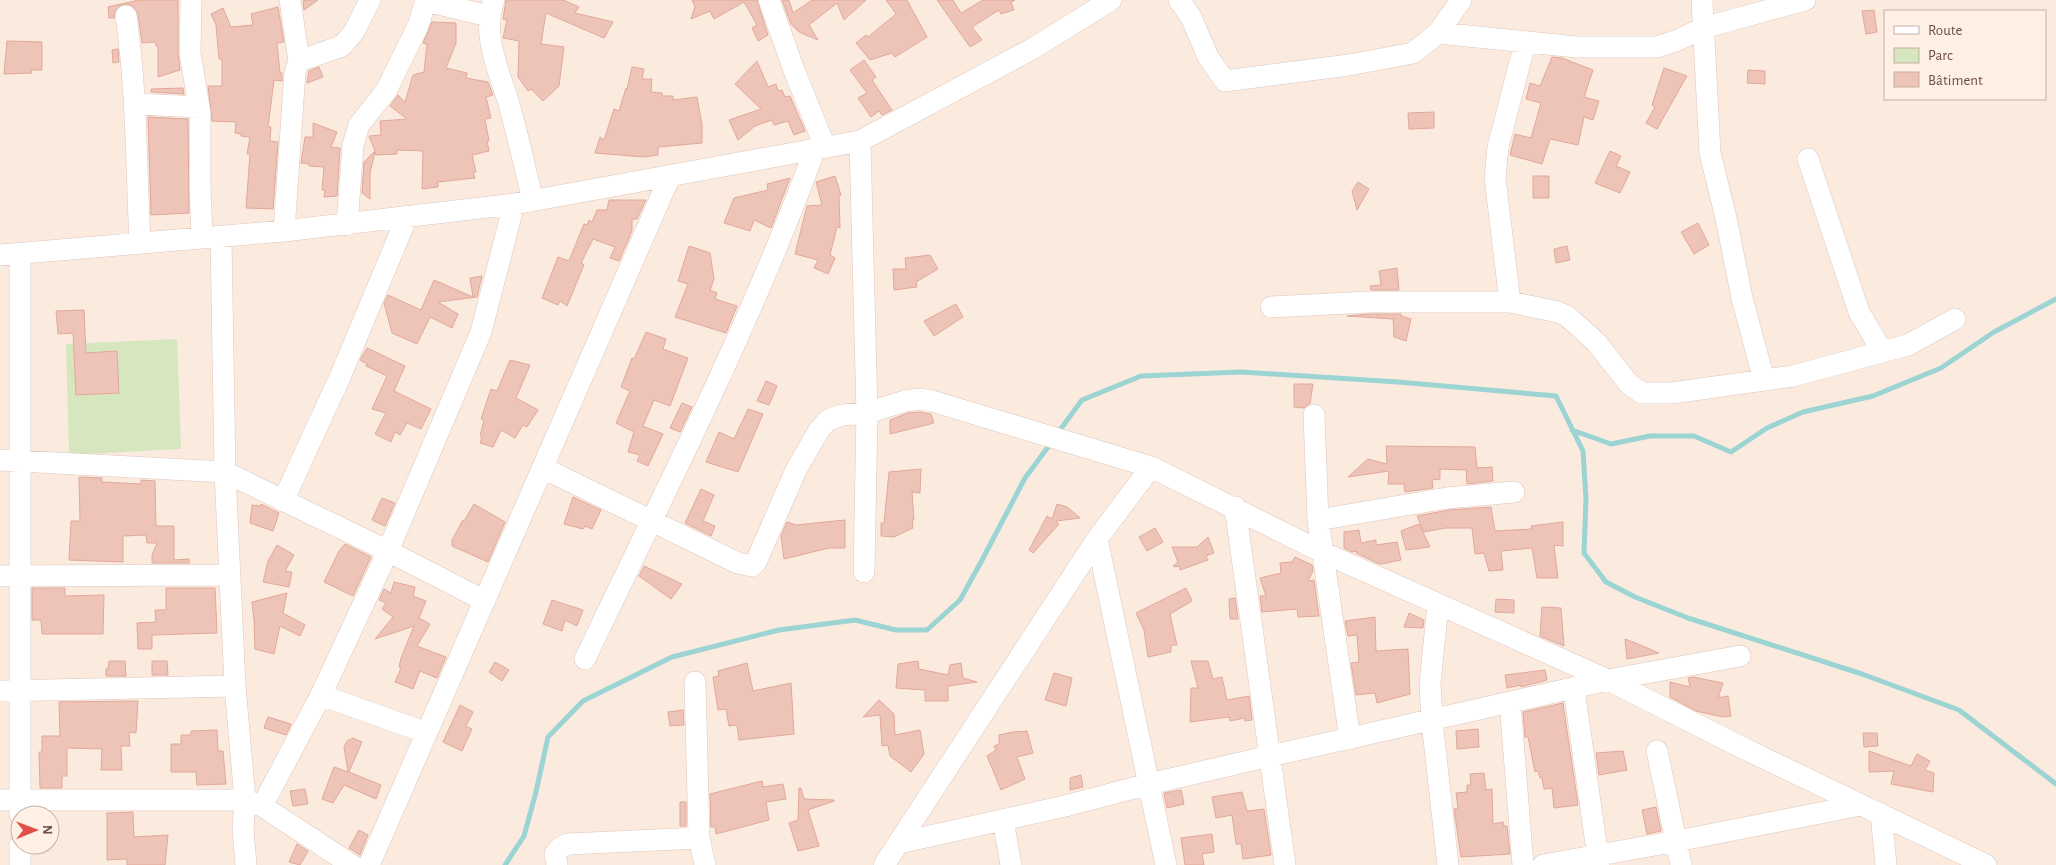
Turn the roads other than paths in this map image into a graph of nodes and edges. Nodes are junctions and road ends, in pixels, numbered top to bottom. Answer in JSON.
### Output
{"nodes":[{"id":1,"x":191,"y":0,"type":"edge"},
{"id":2,"x":290,"y":0,"type":"edge"},
{"id":3,"x":370,"y":0,"type":"edge"},
{"id":4,"x":426,"y":0,"type":"edge"},
{"id":5,"x":769,"y":0,"type":"edge"},
{"id":6,"x":1111,"y":0,"type":"edge"},
{"id":7,"x":1179,"y":0,"type":"edge"},
{"id":8,"x":1461,"y":0,"type":"edge"},
{"id":9,"x":1702,"y":0,"type":"edge"},
{"id":10,"x":1804,"y":0,"type":"edge"},
{"id":11,"x":491,"y":8,"type":"edge"},
{"id":12,"x":126,"y":16,"type":"dead end"},
{"id":13,"x":1703,"y":28,"type":"junction"},
{"id":14,"x":1438,"y":33,"type":"junction"},
{"id":15,"x":1525,"y":43,"type":"junction"},
{"id":16,"x":299,"y":61,"type":"junction"},
{"id":17,"x":136,"y":104,"type":"junction"},
{"id":18,"x":200,"y":107,"type":"junction"},
{"id":19,"x":860,"y":141,"type":"junction"},
{"id":20,"x":820,"y":148,"type":"junction"},
{"id":21,"x":1808,"y":158,"type":"dead end"},
{"id":22,"x":670,"y":176,"type":"junction"},
{"id":23,"x":523,"y":202,"type":"junction"},
{"id":24,"x":407,"y":217,"type":"junction"},
{"id":25,"x":347,"y":225,"type":"junction"},
{"id":26,"x":284,"y":231,"type":"junction"},
{"id":27,"x":212,"y":237,"type":"junction"},
{"id":28,"x":140,"y":242,"type":"junction"},
{"id":29,"x":10,"y":254,"type":"edge"},
{"id":30,"x":1510,"y":302,"type":"junction"},
{"id":31,"x":1271,"y":307,"type":"dead end"},
{"id":32,"x":1954,"y":319,"type":"dead end"},
{"id":33,"x":10,"y":345,"type":"edge"},
{"id":34,"x":1882,"y":351,"type":"junction"},
{"id":35,"x":1764,"y":380,"type":"junction"},
{"id":36,"x":866,"y":413,"type":"junction"},
{"id":37,"x":1314,"y":415,"type":"dead end"},
{"id":38,"x":10,"y":460,"type":"edge"},
{"id":39,"x":1151,"y":467,"type":"junction"},
{"id":40,"x":543,"y":468,"type":"junction"},
{"id":41,"x":225,"y":472,"type":"junction"},
{"id":42,"x":1514,"y":492,"type":"dead end"},
{"id":43,"x":283,"y":501,"type":"junction"},
{"id":44,"x":1235,"y":507,"type":"junction"},
{"id":45,"x":651,"y":520,"type":"junction"},
{"id":46,"x":1318,"y":520,"type":"junction"},
{"id":47,"x":1097,"y":538,"type":"junction"},
{"id":48,"x":388,"y":551,"type":"junction"},
{"id":49,"x":1322,"y":552,"type":"junction"},
{"id":50,"x":864,"y":572,"type":"dead end"},
{"id":51,"x":10,"y":576,"type":"edge"},
{"id":52,"x":230,"y":576,"type":"junction"},
{"id":53,"x":485,"y":601,"type":"junction"},
{"id":54,"x":1438,"y":605,"type":"junction"},
{"id":55,"x":1740,"y":656,"type":"dead end"},
{"id":56,"x":585,"y":659,"type":"dead end"},
{"id":57,"x":1608,"y":680,"type":"junction"},
{"id":58,"x":695,"y":682,"type":"dead end"},
{"id":59,"x":236,"y":686,"type":"junction"},
{"id":60,"x":1574,"y":689,"type":"junction"},
{"id":61,"x":10,"y":691,"type":"edge"},
{"id":62,"x":322,"y":695,"type":"junction"},
{"id":63,"x":1510,"y":703,"type":"junction"},
{"id":64,"x":1432,"y":721,"type":"junction"},
{"id":65,"x":427,"y":733,"type":"junction"},
{"id":66,"x":1350,"y":739,"type":"junction"},
{"id":67,"x":1657,"y":751,"type":"dead end"},
{"id":68,"x":1270,"y":756,"type":"junction"},
{"id":69,"x":1149,"y":784,"type":"junction"},
{"id":70,"x":254,"y":803,"type":"junction"},
{"id":71,"x":1860,"y":804,"type":"junction"},
{"id":72,"x":13,"y":805,"type":"edge"},
{"id":73,"x":1881,"y":814,"type":"junction"},
{"id":74,"x":1003,"y":820,"type":"junction"},
{"id":75,"x":699,"y":838,"type":"junction"},
{"id":76,"x":1677,"y":841,"type":"junction"},
{"id":77,"x":899,"y":843,"type":"junction"},
{"id":78,"x":1598,"y":860,"type":"edge"},
{"id":79,"x":246,"y":865,"type":"edge"},
{"id":80,"x":352,"y":865,"type":"edge"},
{"id":81,"x":369,"y":865,"type":"edge"},
{"id":82,"x":557,"y":865,"type":"edge"},
{"id":83,"x":705,"y":865,"type":"edge"},
{"id":84,"x":884,"y":865,"type":"edge"},
{"id":85,"x":1011,"y":865,"type":"edge"},
{"id":86,"x":1166,"y":865,"type":"edge"},
{"id":87,"x":1285,"y":865,"type":"edge"},
{"id":88,"x":1448,"y":865,"type":"edge"},
{"id":89,"x":1523,"y":865,"type":"edge"},
{"id":90,"x":1542,"y":865,"type":"edge"},
{"id":91,"x":1681,"y":865,"type":"edge"},
{"id":92,"x":1886,"y":865,"type":"edge"},
{"id":93,"x":1986,"y":865,"type":"edge"}],
"edges":[{"from":1,"to":18,"type":"street"},
{"from":2,"to":16,"type":"street"},
{"from":3,"to":16,"type":"street"},
{"from":4,"to":11,"type":"street"},
{"from":4,"to":25,"type":"street"},
{"from":5,"to":20,"type":"street"},
{"from":6,"to":19,"type":"street"},
{"from":7,"to":14,"type":"street"},
{"from":8,"to":14,"type":"street"},
{"from":9,"to":13,"type":"street"},
{"from":10,"to":13,"type":"street"},
{"from":11,"to":23,"type":"street"},
{"from":12,"to":17,"type":"street"},
{"from":13,"to":15,"type":"street"},
{"from":13,"to":35,"type":"street"},
{"from":14,"to":15,"type":"street"},
{"from":15,"to":30,"type":"street"},
{"from":16,"to":26,"type":"street"},
{"from":17,"to":18,"type":"street"},
{"from":17,"to":28,"type":"street"},
{"from":18,"to":27,"type":"street"},
{"from":19,"to":20,"type":"street"},
{"from":19,"to":36,"type":"street"},
{"from":20,"to":22,"type":"street"},
{"from":20,"to":45,"type":"street"},
{"from":21,"to":34,"type":"street"},
{"from":22,"to":23,"type":"street"},
{"from":22,"to":40,"type":"street"},
{"from":23,"to":24,"type":"street"},
{"from":23,"to":48,"type":"street"},
{"from":24,"to":25,"type":"street"},
{"from":24,"to":43,"type":"street"},
{"from":25,"to":26,"type":"street"},
{"from":26,"to":27,"type":"street"},
{"from":27,"to":28,"type":"street"},
{"from":27,"to":41,"type":"street"},
{"from":28,"to":29,"type":"street"},
{"from":29,"to":33,"type":"street"},
{"from":30,"to":31,"type":"street"},
{"from":30,"to":35,"type":"street"},
{"from":32,"to":34,"type":"street"},
{"from":33,"to":38,"type":"street"},
{"from":34,"to":35,"type":"street"},
{"from":36,"to":39,"type":"street"},
{"from":36,"to":45,"type":"street"},
{"from":36,"to":50,"type":"street"},
{"from":37,"to":46,"type":"street"},
{"from":38,"to":41,"type":"street"},
{"from":38,"to":51,"type":"street"},
{"from":39,"to":44,"type":"street"},
{"from":39,"to":47,"type":"street"},
{"from":40,"to":45,"type":"street"},
{"from":40,"to":53,"type":"street"},
{"from":41,"to":43,"type":"street"},
{"from":41,"to":52,"type":"street"},
{"from":42,"to":46,"type":"street"},
{"from":43,"to":48,"type":"street"},
{"from":44,"to":49,"type":"street"},
{"from":44,"to":68,"type":"street"},
{"from":45,"to":56,"type":"street"},
{"from":46,"to":49,"type":"street"},
{"from":47,"to":69,"type":"street"},
{"from":47,"to":77,"type":"street"},
{"from":48,"to":53,"type":"street"},
{"from":48,"to":62,"type":"street"},
{"from":49,"to":54,"type":"street"},
{"from":49,"to":66,"type":"street"},
{"from":51,"to":52,"type":"street"},
{"from":51,"to":61,"type":"street"},
{"from":52,"to":59,"type":"street"},
{"from":53,"to":65,"type":"street"},
{"from":54,"to":57,"type":"street"},
{"from":54,"to":64,"type":"street"},
{"from":55,"to":57,"type":"street"},
{"from":57,"to":60,"type":"street"},
{"from":57,"to":71,"type":"street"},
{"from":58,"to":75,"type":"street"},
{"from":59,"to":61,"type":"street"},
{"from":59,"to":70,"type":"street"},
{"from":60,"to":63,"type":"street"},
{"from":60,"to":78,"type":"street"},
{"from":61,"to":72,"type":"street"},
{"from":62,"to":65,"type":"street"},
{"from":62,"to":70,"type":"street"},
{"from":63,"to":64,"type":"street"},
{"from":63,"to":89,"type":"street"},
{"from":64,"to":66,"type":"street"},
{"from":64,"to":88,"type":"street"},
{"from":65,"to":81,"type":"street"},
{"from":66,"to":68,"type":"street"},
{"from":67,"to":76,"type":"street"},
{"from":68,"to":69,"type":"street"},
{"from":68,"to":87,"type":"street"},
{"from":69,"to":74,"type":"street"},
{"from":69,"to":86,"type":"street"},
{"from":70,"to":72,"type":"street"},
{"from":70,"to":79,"type":"street"},
{"from":70,"to":80,"type":"street"},
{"from":71,"to":73,"type":"street"},
{"from":71,"to":76,"type":"street"},
{"from":73,"to":92,"type":"street"},
{"from":73,"to":93,"type":"street"},
{"from":74,"to":77,"type":"street"},
{"from":74,"to":85,"type":"street"},
{"from":75,"to":82,"type":"street"},
{"from":75,"to":83,"type":"street"},
{"from":76,"to":78,"type":"street"},
{"from":76,"to":91,"type":"street"},
{"from":77,"to":84,"type":"street"},
{"from":78,"to":90,"type":"street"}]}
